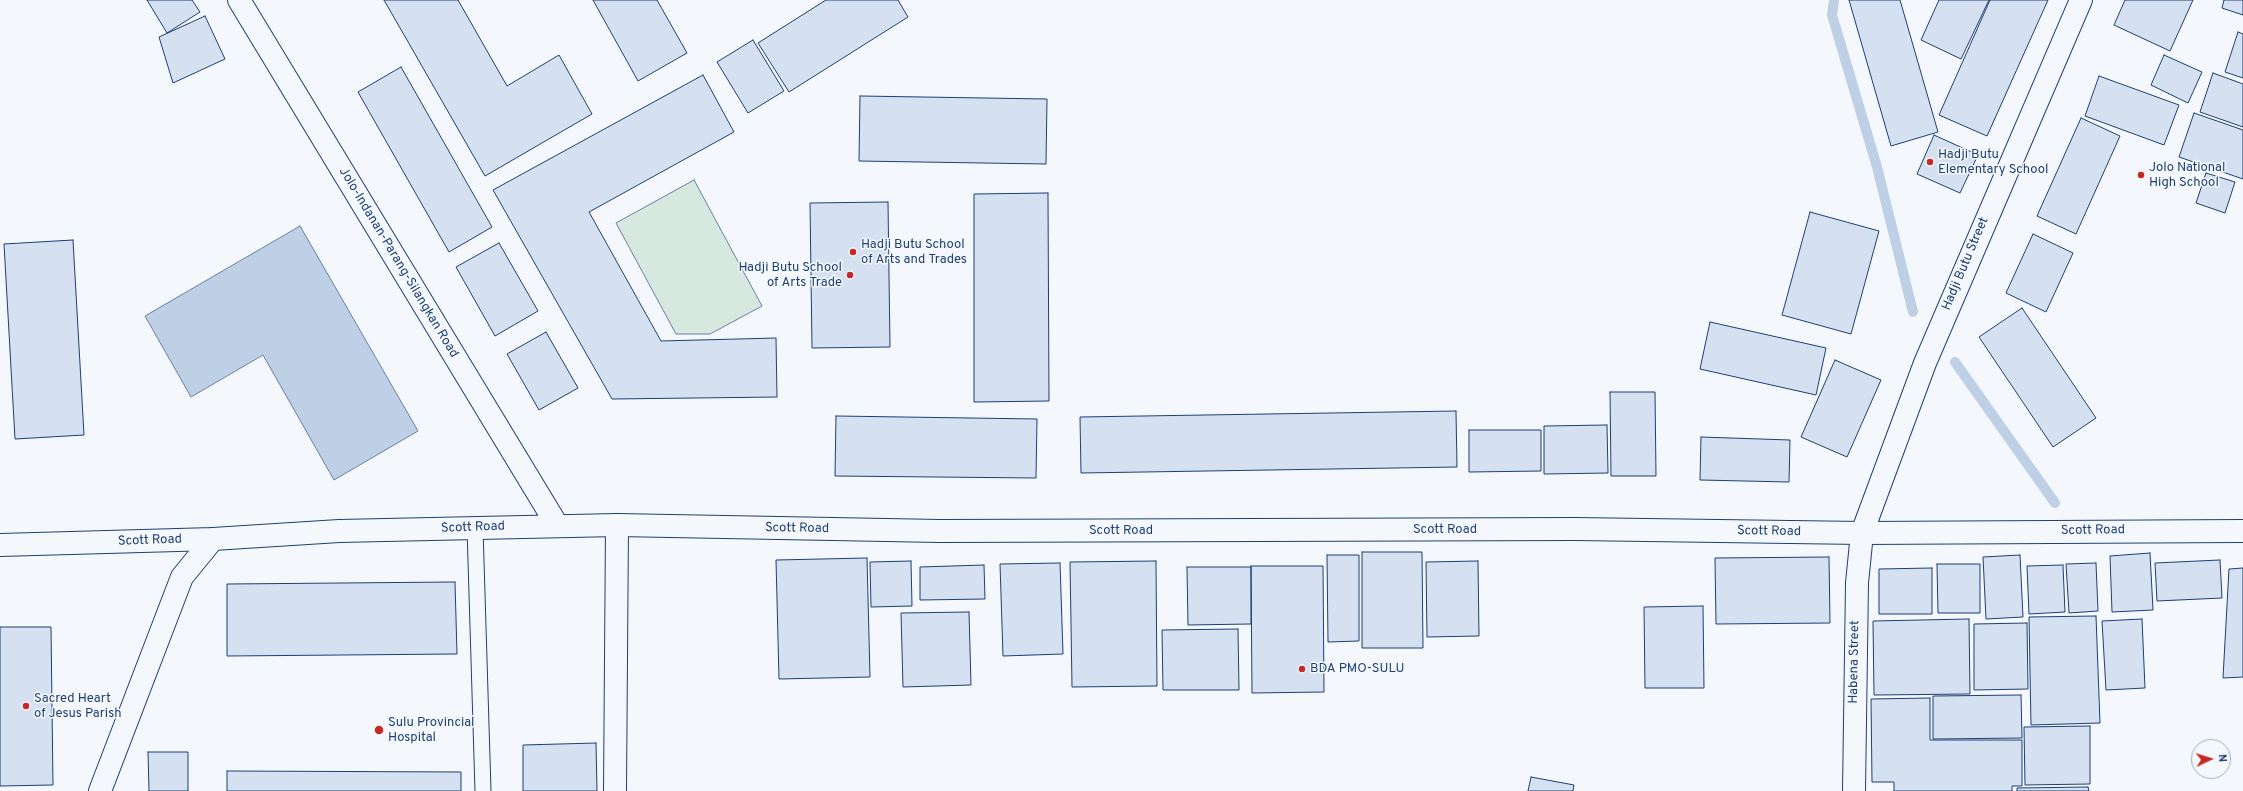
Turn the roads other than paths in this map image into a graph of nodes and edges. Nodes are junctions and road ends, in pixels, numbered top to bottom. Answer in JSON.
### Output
{"nodes":[{"id":1,"x":239,"y":0,"type":"edge"},
{"id":2,"x":2081,"y":0,"type":"edge"},
{"id":3,"x":556,"y":525,"type":"junction"},
{"id":4,"x":617,"y":525,"type":"junction"},
{"id":5,"x":475,"y":528,"type":"junction"},
{"id":6,"x":2243,"y":531,"type":"edge"},
{"id":7,"x":1862,"y":533,"type":"junction"},
{"id":8,"x":213,"y":539,"type":"junction"},
{"id":9,"x":0,"y":544,"type":"edge"},
{"id":10,"x":100,"y":791,"type":"edge"},
{"id":11,"x":483,"y":791,"type":"edge"},
{"id":12,"x":615,"y":791,"type":"edge"},
{"id":13,"x":1854,"y":791,"type":"edge"}],
"edges":[{"from":1,"to":3,"type":"street","name":"Jolo-Indanan-Parang-Silangkan Road"},
{"from":2,"to":7,"type":"street","name":"Hadji Butu Street"},
{"from":3,"to":4,"type":"street","name":"Scott Road"},
{"from":3,"to":5,"type":"street","name":"Scott Road"},
{"from":4,"to":7,"type":"street","name":"Scott Road"},
{"from":4,"to":12,"type":"street"},
{"from":5,"to":8,"type":"street","name":"Scott Road"},
{"from":5,"to":11,"type":"lane"},
{"from":6,"to":7,"type":"street","name":"Scott Road"},
{"from":7,"to":13,"type":"street","name":"Habena Street"},
{"from":8,"to":9,"type":"street","name":"Scott Road"},
{"from":8,"to":10,"type":"street"}]}
